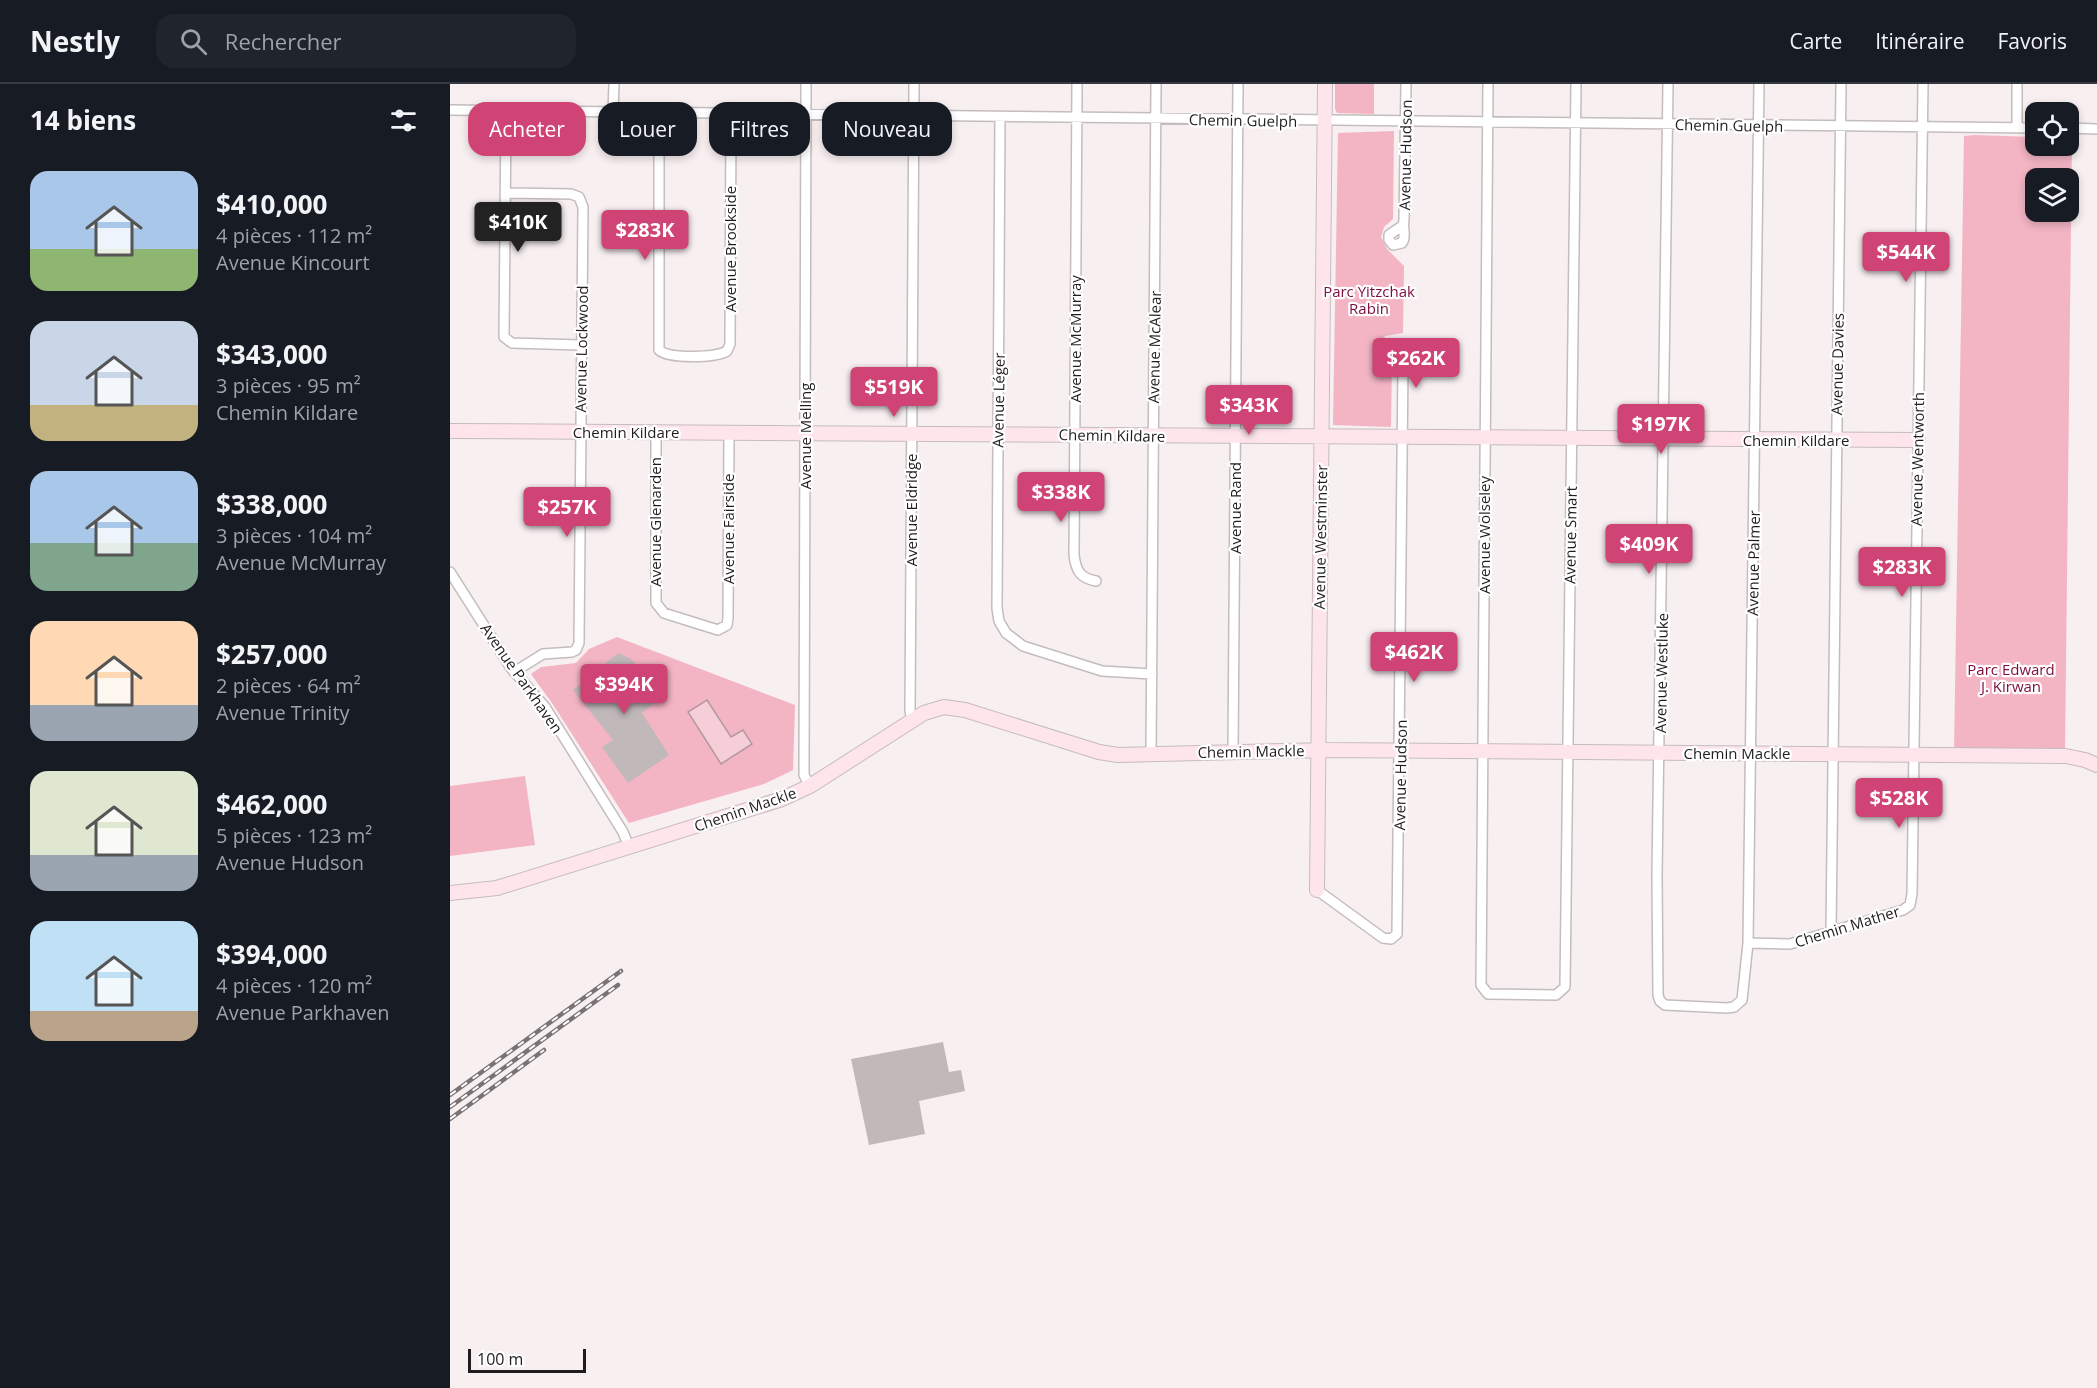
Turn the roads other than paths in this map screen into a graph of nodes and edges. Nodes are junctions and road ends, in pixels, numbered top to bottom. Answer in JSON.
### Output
{"nodes":[{"id":1,"x":614,"y":84,"type":"edge"},
{"id":2,"x":806,"y":84,"type":"edge"},
{"id":3,"x":914,"y":84,"type":"edge"},
{"id":4,"x":1077,"y":84,"type":"edge"},
{"id":5,"x":1156,"y":84,"type":"edge"},
{"id":6,"x":1238,"y":84,"type":"edge"},
{"id":7,"x":1325,"y":84,"type":"edge"},
{"id":8,"x":1406,"y":84,"type":"edge"},
{"id":9,"x":1488,"y":84,"type":"edge"},
{"id":10,"x":1576,"y":84,"type":"edge"},
{"id":11,"x":1668,"y":84,"type":"edge"},
{"id":12,"x":1759,"y":84,"type":"edge"},
{"id":13,"x":1841,"y":84,"type":"edge"},
{"id":14,"x":1923,"y":84,"type":"edge"},
{"id":15,"x":2018,"y":84,"type":"edge"},
{"id":16,"x":613,"y":102,"type":"edge"},
{"id":17,"x":805,"y":102,"type":"edge"},
{"id":18,"x":914,"y":102,"type":"edge"},
{"id":19,"x":450,"y":110,"type":"edge"},
{"id":20,"x":468,"y":110,"type":"edge"},
{"id":21,"x":952,"y":116,"type":"edge"},
{"id":22,"x":1000,"y":117,"type":"junction"},
{"id":23,"x":1077,"y":118,"type":"junction"},
{"id":24,"x":1156,"y":119,"type":"junction"},
{"id":25,"x":1238,"y":120,"type":"junction"},
{"id":26,"x":1324,"y":120,"type":"junction"},
{"id":27,"x":1405,"y":122,"type":"junction"},
{"id":28,"x":1488,"y":123,"type":"junction"},
{"id":29,"x":1575,"y":124,"type":"junction"},
{"id":30,"x":1668,"y":124,"type":"junction"},
{"id":31,"x":1759,"y":125,"type":"junction"},
{"id":32,"x":1840,"y":126,"type":"junction"},
{"id":33,"x":1922,"y":127,"type":"junction"},
{"id":34,"x":2017,"y":128,"type":"junction"},
{"id":35,"x":2025,"y":128,"type":"edge"},
{"id":36,"x":2079,"y":128,"type":"edge"},
{"id":37,"x":2097,"y":129,"type":"edge"},
{"id":38,"x":505,"y":156,"type":"edge"},
{"id":39,"x":659,"y":156,"type":"edge"},
{"id":40,"x":731,"y":156,"type":"edge"},
{"id":41,"x":805,"y":156,"type":"edge"},
{"id":42,"x":914,"y":156,"type":"edge"},
{"id":43,"x":505,"y":193,"type":"junction"},
{"id":44,"x":1402,"y":226,"type":"dead end"},
{"id":45,"x":580,"y":345,"type":"junction"},
{"id":46,"x":1396,"y":350,"type":"dead end"},
{"id":47,"x":450,"y":431,"type":"edge"},
{"id":48,"x":580,"y":432,"type":"junction"},
{"id":49,"x":656,"y":433,"type":"junction"},
{"id":50,"x":729,"y":433,"type":"junction"},
{"id":51,"x":806,"y":434,"type":"junction"},
{"id":52,"x":912,"y":434,"type":"junction"},
{"id":53,"x":998,"y":434,"type":"junction"},
{"id":54,"x":1074,"y":435,"type":"junction"},
{"id":55,"x":1154,"y":435,"type":"junction"},
{"id":56,"x":1236,"y":435,"type":"junction"},
{"id":57,"x":1320,"y":436,"type":"junction"},
{"id":58,"x":1485,"y":437,"type":"junction"},
{"id":59,"x":1403,"y":438,"type":"junction"},
{"id":60,"x":1571,"y":438,"type":"junction"},
{"id":61,"x":1664,"y":439,"type":"junction"},
{"id":62,"x":1755,"y":440,"type":"junction"},
{"id":63,"x":1836,"y":440,"type":"junction"},
{"id":64,"x":1918,"y":440,"type":"junction"},
{"id":65,"x":450,"y":572,"type":"edge"},
{"id":66,"x":1096,"y":581,"type":"dead end"},
{"id":67,"x":727,"y":625,"type":"joint"},
{"id":68,"x":514,"y":672,"type":"junction"},
{"id":69,"x":1152,"y":674,"type":"junction"},
{"id":70,"x":912,"y":720,"type":"junction"},
{"id":71,"x":1318,"y":750,"type":"junction"},
{"id":72,"x":1400,"y":751,"type":"junction"},
{"id":73,"x":1482,"y":751,"type":"junction"},
{"id":74,"x":1233,"y":752,"type":"junction"},
{"id":75,"x":1567,"y":752,"type":"junction"},
{"id":76,"x":1660,"y":753,"type":"junction"},
{"id":77,"x":1832,"y":753,"type":"junction"},
{"id":78,"x":1152,"y":754,"type":"junction"},
{"id":79,"x":1751,"y":754,"type":"junction"},
{"id":80,"x":1914,"y":755,"type":"junction"},
{"id":81,"x":2097,"y":765,"type":"edge"},
{"id":82,"x":810,"y":786,"type":"junction"},
{"id":83,"x":628,"y":847,"type":"junction"},
{"id":84,"x":1317,"y":890,"type":"joint"},
{"id":85,"x":450,"y":893,"type":"edge"},
{"id":86,"x":1910,"y":905,"type":"joint"},
{"id":87,"x":1831,"y":932,"type":"junction"},
{"id":88,"x":1398,"y":933,"type":"joint"},
{"id":89,"x":1748,"y":943,"type":"junction"},
{"id":90,"x":1565,"y":987,"type":"joint"},
{"id":91,"x":1702,"y":1007,"type":"joint"}],
"edges":[{"from":1,"to":16,"type":"street"},
{"from":2,"to":17,"type":"street","name":"Avenue Melling"},
{"from":3,"to":18,"type":"street","name":"Avenue Eldridge"},
{"from":4,"to":23,"type":"street","name":"Avenue McMurray"},
{"from":5,"to":24,"type":"street","name":"Avenue McAlear"},
{"from":6,"to":25,"type":"street","name":"Avenue Rand"},
{"from":7,"to":26,"type":"street","name":"Avenue Westminster"},
{"from":8,"to":27,"type":"street","name":"Avenue Hudson"},
{"from":9,"to":28,"type":"street","name":"Avenue Wolseley"},
{"from":10,"to":29,"type":"street","name":"Avenue Smart"},
{"from":11,"to":30,"type":"street","name":"Avenue Westluke"},
{"from":12,"to":31,"type":"street","name":"Avenue Palmer"},
{"from":13,"to":32,"type":"street","name":"Avenue Davies"},
{"from":14,"to":33,"type":"street","name":"Avenue Wentworth"},
{"from":15,"to":34,"type":"street"},
{"from":19,"to":20,"type":"street","name":"Chemin Guelph"},
{"from":21,"to":22,"type":"street","name":"Chemin Guelph"},
{"from":22,"to":23,"type":"street","name":"Chemin Guelph"},
{"from":22,"to":53,"type":"street","name":"Avenue Léger"},
{"from":23,"to":24,"type":"street","name":"Chemin Guelph"},
{"from":23,"to":54,"type":"street","name":"Avenue McMurray"},
{"from":24,"to":25,"type":"street","name":"Chemin Guelph"},
{"from":24,"to":55,"type":"street","name":"Avenue McAlear"},
{"from":25,"to":26,"type":"street","name":"Chemin Guelph"},
{"from":25,"to":56,"type":"street","name":"Avenue Rand"},
{"from":26,"to":27,"type":"street","name":"Chemin Guelph"},
{"from":26,"to":57,"type":"street","name":"Avenue Westminster"},
{"from":27,"to":28,"type":"street","name":"Chemin Guelph"},
{"from":27,"to":44,"type":"street","name":"Avenue Hudson"},
{"from":28,"to":29,"type":"street","name":"Chemin Guelph"},
{"from":28,"to":58,"type":"street","name":"Avenue Wolseley"},
{"from":29,"to":30,"type":"street","name":"Chemin Guelph"},
{"from":29,"to":60,"type":"street","name":"Avenue Smart"},
{"from":30,"to":31,"type":"street","name":"Chemin Guelph"},
{"from":30,"to":61,"type":"street","name":"Avenue Westluke"},
{"from":31,"to":32,"type":"street","name":"Chemin Guelph"},
{"from":31,"to":62,"type":"street","name":"Avenue Palmer"},
{"from":32,"to":33,"type":"street","name":"Chemin Guelph"},
{"from":32,"to":63,"type":"street","name":"Avenue Davies"},
{"from":33,"to":34,"type":"street","name":"Chemin Guelph"},
{"from":33,"to":64,"type":"street","name":"Avenue Wentworth"},
{"from":34,"to":35,"type":"street","name":"Chemin Guelph"},
{"from":36,"to":37,"type":"street"},
{"from":38,"to":43,"type":"street"},
{"from":39,"to":40,"type":"street","name":"Avenue Brookside"},
{"from":41,"to":51,"type":"street","name":"Avenue Melling"},
{"from":42,"to":52,"type":"street","name":"Avenue Eldridge"},
{"from":43,"to":45,"type":"street"},
{"from":43,"to":45,"type":"street","name":"Avenue Lockwood"},
{"from":45,"to":48,"type":"street","name":"Avenue Lockwood"},
{"from":46,"to":59,"type":"street","name":"Avenue Hudson"},
{"from":47,"to":48,"type":"street","name":"Chemin Kildare"},
{"from":48,"to":49,"type":"street","name":"Chemin Kildare"},
{"from":48,"to":68,"type":"street","name":"Avenue Lockwood"},
{"from":49,"to":50,"type":"street","name":"Chemin Kildare"},
{"from":49,"to":67,"type":"street","name":"Avenue Glenarden"},
{"from":50,"to":51,"type":"street","name":"Chemin Kildare"},
{"from":50,"to":67,"type":"street","name":"Avenue Fairside"},
{"from":51,"to":52,"type":"street","name":"Chemin Kildare"},
{"from":51,"to":82,"type":"street","name":"Avenue Melling"},
{"from":52,"to":53,"type":"street","name":"Chemin Kildare"},
{"from":52,"to":70,"type":"street","name":"Avenue Eldridge"},
{"from":53,"to":54,"type":"street","name":"Chemin Kildare"},
{"from":53,"to":69,"type":"street","name":"Avenue Léger"},
{"from":54,"to":55,"type":"street","name":"Chemin Kildare"},
{"from":54,"to":66,"type":"street","name":"Avenue McMurray"},
{"from":55,"to":56,"type":"street","name":"Chemin Kildare"},
{"from":55,"to":69,"type":"street","name":"Avenue McAlear"},
{"from":56,"to":57,"type":"street","name":"Chemin Kildare"},
{"from":56,"to":74,"type":"street","name":"Avenue Rand"},
{"from":57,"to":59,"type":"street","name":"Chemin Kildare"},
{"from":57,"to":71,"type":"street","name":"Avenue Westminster"},
{"from":58,"to":59,"type":"street","name":"Chemin Kildare"},
{"from":58,"to":60,"type":"street","name":"Chemin Kildare"},
{"from":58,"to":73,"type":"street","name":"Avenue Wolseley"},
{"from":59,"to":72,"type":"street","name":"Avenue Hudson"},
{"from":60,"to":61,"type":"street","name":"Chemin Kildare"},
{"from":60,"to":75,"type":"street","name":"Avenue Smart"},
{"from":61,"to":62,"type":"street","name":"Chemin Kildare"},
{"from":61,"to":76,"type":"street","name":"Avenue Westluke"},
{"from":62,"to":63,"type":"street","name":"Chemin Kildare"},
{"from":62,"to":79,"type":"street","name":"Avenue Palmer"},
{"from":63,"to":64,"type":"street","name":"Chemin Kildare"},
{"from":63,"to":77,"type":"street","name":"Avenue Davies"},
{"from":64,"to":80,"type":"street","name":"Avenue Wentworth"},
{"from":65,"to":68,"type":"street","name":"Avenue Parkhaven"},
{"from":68,"to":83,"type":"street","name":"Avenue Parkhaven"},
{"from":69,"to":78,"type":"street","name":"Avenue McAlear"},
{"from":70,"to":78,"type":"street","name":"Chemin Mackle"},
{"from":70,"to":82,"type":"street","name":"Chemin Mackle"},
{"from":71,"to":72,"type":"street","name":"Chemin Mackle"},
{"from":71,"to":74,"type":"street","name":"Chemin Mackle"},
{"from":71,"to":84,"type":"street","name":"Avenue Westminster"},
{"from":72,"to":73,"type":"street","name":"Chemin Mackle"},
{"from":72,"to":88,"type":"street","name":"Avenue Hudson"},
{"from":73,"to":75,"type":"street","name":"Chemin Mackle"},
{"from":73,"to":90,"type":"street","name":"Avenue Wolseley"},
{"from":74,"to":78,"type":"street","name":"Chemin Mackle"},
{"from":75,"to":76,"type":"street","name":"Chemin Mackle"},
{"from":75,"to":90,"type":"street","name":"Avenue Smart"},
{"from":76,"to":79,"type":"street","name":"Chemin Mackle"},
{"from":76,"to":91,"type":"street","name":"Avenue Westluke"},
{"from":77,"to":79,"type":"street","name":"Chemin Mackle"},
{"from":77,"to":80,"type":"street","name":"Chemin Mackle"},
{"from":77,"to":87,"type":"street","name":"Avenue Davies"},
{"from":79,"to":89,"type":"street","name":"Avenue Palmer"},
{"from":80,"to":81,"type":"street","name":"Chemin Mackle"},
{"from":80,"to":86,"type":"street","name":"Avenue Wentworth"},
{"from":82,"to":83,"type":"street","name":"Chemin Mackle"},
{"from":83,"to":85,"type":"street","name":"Chemin Mackle"},
{"from":84,"to":88,"type":"street","name":"Avenue Westminster"},
{"from":86,"to":87,"type":"street","name":"Chemin Mather"},
{"from":87,"to":89,"type":"street","name":"Chemin Mather"},
{"from":89,"to":91,"type":"street","name":"Avenue Palmer"}]}
